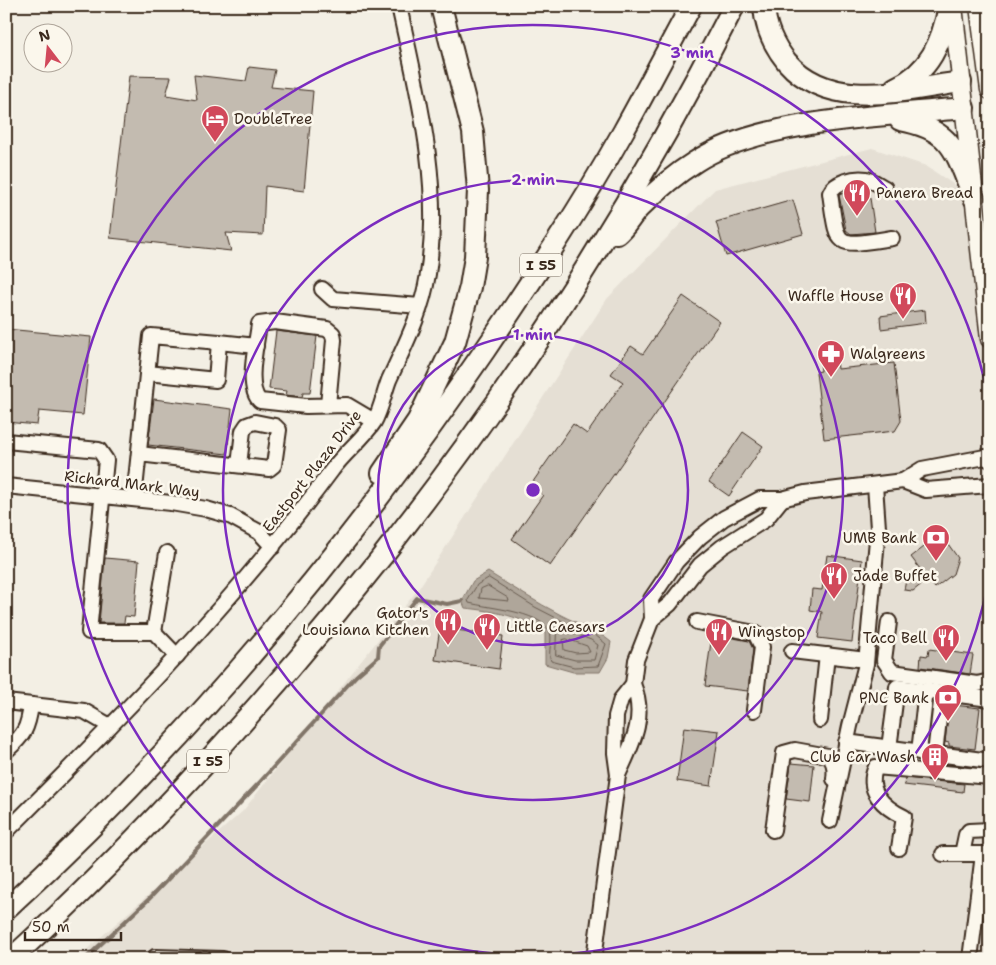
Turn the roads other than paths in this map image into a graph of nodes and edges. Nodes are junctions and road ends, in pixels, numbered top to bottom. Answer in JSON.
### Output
{"nodes":[{"id":1,"x":399,"y":6,"type":"edge"},
{"id":2,"x":440,"y":6,"type":"edge"},
{"id":3,"x":691,"y":6,"type":"edge"},
{"id":4,"x":734,"y":6,"type":"edge"},
{"id":5,"x":764,"y":6,"type":"edge"},
{"id":6,"x":951,"y":6,"type":"edge"},
{"id":7,"x":979,"y":6,"type":"edge"},
{"id":8,"x":960,"y":82,"type":"junction"},
{"id":9,"x":990,"y":90,"type":"edge"},
{"id":10,"x":887,"y":92,"type":"junction"},
{"id":11,"x":964,"y":108,"type":"junction"},
{"id":12,"x":884,"y":116,"type":"junction"},
{"id":13,"x":884,"y":188,"type":"dead end"},
{"id":14,"x":974,"y":198,"type":"junction"},
{"id":15,"x":892,"y":238,"type":"dead end"},
{"id":16,"x":598,"y":249,"type":"junction"},
{"id":17,"x":322,"y":289,"type":"dead end"},
{"id":18,"x":420,"y":306,"type":"junction"},
{"id":19,"x":990,"y":338,"type":"edge"},
{"id":20,"x":219,"y":342,"type":"junction"},
{"id":21,"x":256,"y":346,"type":"junction"},
{"id":22,"x":147,"y":373,"type":"junction"},
{"id":23,"x":328,"y":405,"type":"junction"},
{"id":24,"x":374,"y":421,"type":"junction"},
{"id":25,"x":6,"y":440,"type":"edge"},
{"id":26,"x":139,"y":454,"type":"junction"},
{"id":27,"x":990,"y":460,"type":"edge"},
{"id":28,"x":238,"y":465,"type":"dead end"},
{"id":29,"x":903,"y":481,"type":"junction"},
{"id":30,"x":876,"y":485,"type":"junction"},
{"id":31,"x":990,"y":485,"type":"edge"},
{"id":32,"x":6,"y":486,"type":"edge"},
{"id":33,"x":103,"y":496,"type":"junction"},
{"id":34,"x":134,"y":499,"type":"junction"},
{"id":35,"x":782,"y":499,"type":"junction"},
{"id":36,"x":371,"y":510,"type":"junction"},
{"id":37,"x":273,"y":547,"type":"junction"},
{"id":38,"x":166,"y":553,"type":"dead end"},
{"id":39,"x":652,"y":619,"type":"junction"},
{"id":40,"x":698,"y":622,"type":"dead end"},
{"id":41,"x":889,"y":622,"type":"dead end"},
{"id":42,"x":154,"y":632,"type":"junction"},
{"id":43,"x":792,"y":651,"type":"dead end"},
{"id":44,"x":827,"y":655,"type":"junction"},
{"id":45,"x":177,"y":656,"type":"junction"},
{"id":46,"x":866,"y":660,"type":"junction"},
{"id":47,"x":990,"y":682,"type":"edge"},
{"id":48,"x":633,"y":684,"type":"junction"},
{"id":49,"x":934,"y":692,"type":"junction"},
{"id":50,"x":990,"y":699,"type":"edge"},
{"id":51,"x":6,"y":702,"type":"edge"},
{"id":52,"x":31,"y":705,"type":"junction"},
{"id":53,"x":754,"y":710,"type":"dead end"},
{"id":54,"x":820,"y":720,"type":"dead end"},
{"id":55,"x":110,"y":726,"type":"junction"},
{"id":56,"x":846,"y":742,"type":"junction"},
{"id":57,"x":889,"y":748,"type":"junction"},
{"id":58,"x":6,"y":751,"type":"edge"},
{"id":59,"x":927,"y":753,"type":"junction"},
{"id":60,"x":990,"y":761,"type":"edge"},
{"id":61,"x":618,"y":775,"type":"junction"},
{"id":62,"x":986,"y":779,"type":"edge"},
{"id":63,"x":834,"y":802,"type":"junction"},
{"id":64,"x":830,"y":821,"type":"dead end"},
{"id":65,"x":773,"y":830,"type":"dead end"},
{"id":66,"x":990,"y":830,"type":"edge"},
{"id":67,"x":6,"y":832,"type":"edge"},
{"id":68,"x":899,"y":848,"type":"dead end"},
{"id":69,"x":943,"y":854,"type":"dead end"},
{"id":70,"x":962,"y":854,"type":"junction"},
{"id":71,"x":986,"y":854,"type":"edge"},
{"id":72,"x":984,"y":885,"type":"edge"},
{"id":73,"x":6,"y":909,"type":"edge"},
{"id":74,"x":155,"y":957,"type":"dead end"},
{"id":75,"x":11,"y":959,"type":"edge"},
{"id":76,"x":222,"y":959,"type":"edge"},
{"id":77,"x":594,"y":959,"type":"edge"},
{"id":78,"x":970,"y":959,"type":"edge"}],
"edges":[{"from":1,"to":18,"type":"street","name":"Eastport Plaza Drive"},
{"from":2,"to":36,"type":"highway"},
{"from":3,"to":36,"type":"highway","number":"I 55"},
{"from":4,"to":16,"type":"highway","number":"I 55"},
{"from":5,"to":10,"type":"highway"},
{"from":6,"to":8,"type":"main road"},
{"from":6,"to":10,"type":"highway"},
{"from":7,"to":9,"type":"main road"},
{"from":8,"to":9,"type":"main road"},
{"from":8,"to":10,"type":"highway"},
{"from":8,"to":11,"type":"main road"},
{"from":9,"to":11,"type":"main road"},
{"from":11,"to":12,"type":"highway"},
{"from":11,"to":14,"type":"main road"},
{"from":12,"to":14,"type":"highway"},
{"from":12,"to":16,"type":"highway"},
{"from":13,"to":15,"type":"street"},
{"from":14,"to":19,"type":"main road"},
{"from":16,"to":75,"type":"highway","number":"I 55"},
{"from":17,"to":18,"type":"street"},
{"from":18,"to":24,"type":"street","name":"Eastport Plaza Drive"},
{"from":20,"to":21,"type":"street"},
{"from":20,"to":22,"type":"street"},
{"from":20,"to":22,"type":"street"},
{"from":21,"to":23,"type":"street"},
{"from":21,"to":23,"type":"street"},
{"from":22,"to":26,"type":"street"},
{"from":23,"to":24,"type":"street"},
{"from":24,"to":37,"type":"street","name":"Eastport Plaza Drive"},
{"from":25,"to":33,"type":"street"},
{"from":26,"to":28,"type":"street"},
{"from":26,"to":34,"type":"street"},
{"from":27,"to":29,"type":"street"},
{"from":29,"to":30,"type":"street"},
{"from":29,"to":31,"type":"street"},
{"from":30,"to":35,"type":"street"},
{"from":30,"to":46,"type":"street"},
{"from":32,"to":33,"type":"street","name":"Richard Mark Way"},
{"from":33,"to":34,"type":"street","name":"Richard Mark Way"},
{"from":33,"to":42,"type":"street"},
{"from":34,"to":37,"type":"street","name":"Richard Mark Way"},
{"from":35,"to":39,"type":"street"},
{"from":35,"to":39,"type":"street"},
{"from":36,"to":73,"type":"highway","number":"I 55"},
{"from":37,"to":45,"type":"street","name":"Eastport Plaza Drive"},
{"from":38,"to":42,"type":"street"},
{"from":39,"to":48,"type":"street"},
{"from":40,"to":53,"type":"street"},
{"from":41,"to":47,"type":"street"},
{"from":42,"to":45,"type":"street"},
{"from":43,"to":44,"type":"street"},
{"from":44,"to":46,"type":"street"},
{"from":44,"to":54,"type":"street"},
{"from":45,"to":55,"type":"street","name":"Eastport Plaza Drive"},
{"from":46,"to":56,"type":"street"},
{"from":48,"to":61,"type":"street"},
{"from":48,"to":61,"type":"street"},
{"from":49,"to":50,"type":"street"},
{"from":49,"to":57,"type":"street"},
{"from":49,"to":59,"type":"street"},
{"from":51,"to":52,"type":"street"},
{"from":52,"to":55,"type":"street"},
{"from":52,"to":58,"type":"street"},
{"from":55,"to":67,"type":"street","name":"Eastport Plaza Drive"},
{"from":56,"to":57,"type":"street"},
{"from":56,"to":63,"type":"street"},
{"from":57,"to":59,"type":"street"},
{"from":59,"to":60,"type":"street"},
{"from":61,"to":77,"type":"street"},
{"from":62,"to":68,"type":"street"},
{"from":63,"to":64,"type":"street"},
{"from":63,"to":65,"type":"street"},
{"from":66,"to":70,"type":"street"},
{"from":69,"to":70,"type":"street"},
{"from":70,"to":71,"type":"street"},
{"from":71,"to":72,"type":"street"},
{"from":72,"to":78,"type":"street"},
{"from":74,"to":76,"type":"street"}]}
